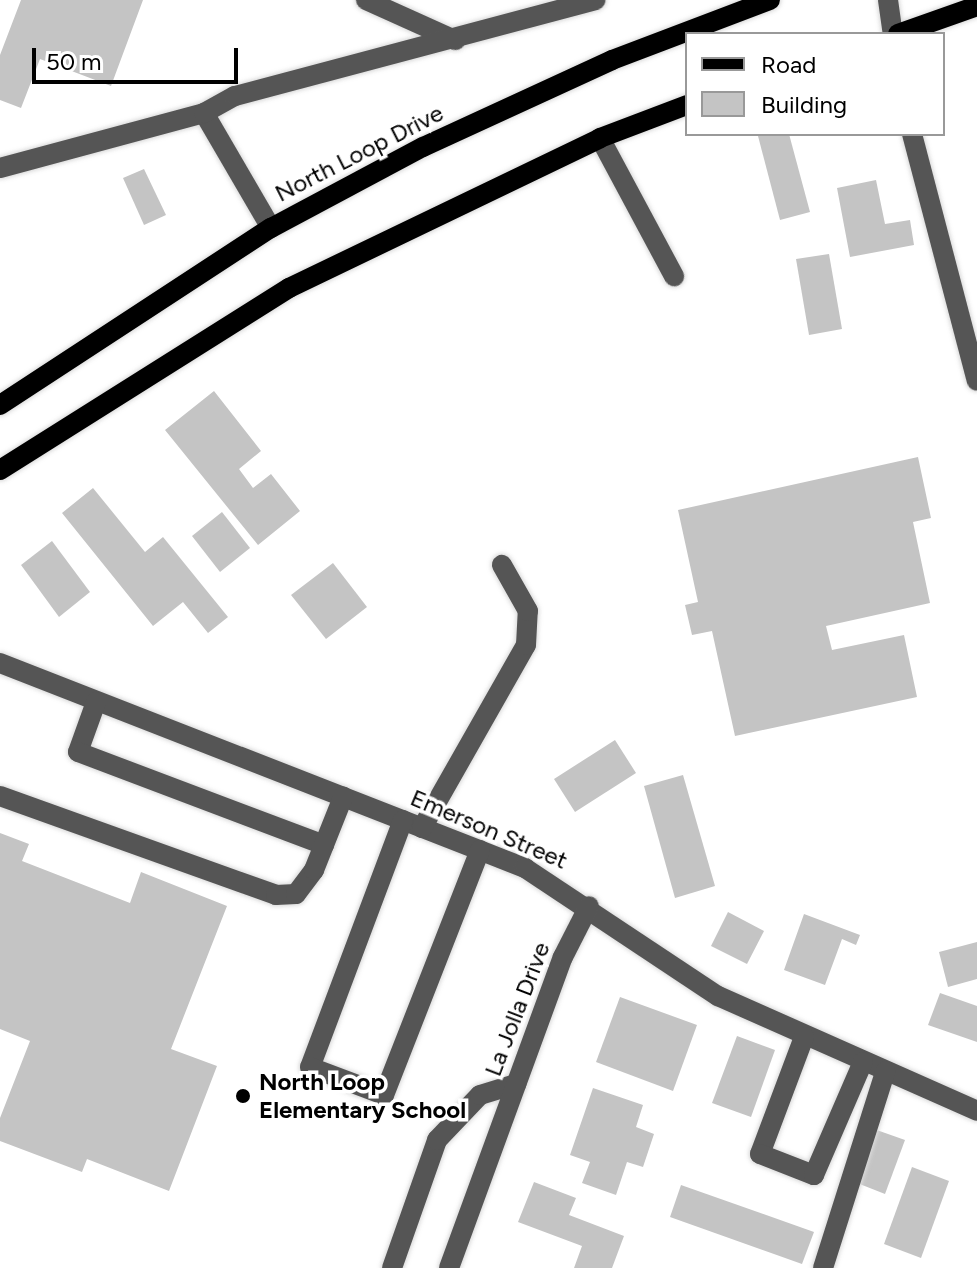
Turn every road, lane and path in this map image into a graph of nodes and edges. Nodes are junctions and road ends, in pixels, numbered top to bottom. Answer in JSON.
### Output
{"nodes":[{"id":1,"x":366,"y":0,"type":"edge"},
{"id":2,"x":595,"y":0,"type":"edge"},
{"id":3,"x":770,"y":0,"type":"edge"},
{"id":4,"x":888,"y":0,"type":"edge"},
{"id":5,"x":977,"y":6,"type":"edge"},
{"id":6,"x":685,"y":32,"type":"edge"},
{"id":7,"x":686,"y":32,"type":"edge"},
{"id":8,"x":895,"y":32,"type":"edge"},
{"id":9,"x":901,"y":32,"type":"edge"},
{"id":10,"x":455,"y":40,"type":"junction"},
{"id":11,"x":685,"y":106,"type":"edge"},
{"id":12,"x":204,"y":113,"type":"junction"},
{"id":13,"x":913,"y":136,"type":"edge"},
{"id":14,"x":600,"y":138,"type":"junction"},
{"id":15,"x":0,"y":168,"type":"edge"},
{"id":16,"x":271,"y":228,"type":"junction"},
{"id":17,"x":674,"y":276,"type":"dead end"},
{"id":18,"x":977,"y":381,"type":"edge"},
{"id":19,"x":0,"y":405,"type":"edge"},
{"id":20,"x":0,"y":470,"type":"edge"},
{"id":21,"x":502,"y":565,"type":"dead end"},
{"id":22,"x":0,"y":663,"type":"edge"},
{"id":23,"x":96,"y":702,"type":"junction"},
{"id":24,"x":0,"y":796,"type":"edge"},
{"id":25,"x":343,"y":797,"type":"junction"},
{"id":26,"x":412,"y":824,"type":"junction"},
{"id":27,"x":324,"y":845,"type":"junction"},
{"id":28,"x":480,"y":850,"type":"junction"},
{"id":29,"x":589,"y":906,"type":"junction"},
{"id":30,"x":804,"y":1037,"type":"junction"},
{"id":31,"x":863,"y":1062,"type":"junction"},
{"id":32,"x":885,"y":1072,"type":"junction"},
{"id":33,"x":516,"y":1084,"type":"junction"},
{"id":34,"x":977,"y":1111,"type":"edge"},
{"id":35,"x":392,"y":1268,"type":"edge"},
{"id":36,"x":449,"y":1268,"type":"edge"},
{"id":37,"x":823,"y":1268,"type":"edge"}],
"edges":[{"from":1,"to":10,"type":"street"},
{"from":2,"to":10,"type":"street"},
{"from":3,"to":7,"type":"main road","name":"North Loop Drive"},
{"from":4,"to":8,"type":"street"},
{"from":5,"to":9,"type":"main road"},
{"from":6,"to":16,"type":"main road","name":"North Loop Drive"},
{"from":10,"to":12,"type":"street"},
{"from":11,"to":14,"type":"main road"},
{"from":12,"to":15,"type":"street"},
{"from":12,"to":16,"type":"street"},
{"from":13,"to":18,"type":"street"},
{"from":14,"to":17,"type":"street"},
{"from":14,"to":20,"type":"main road"},
{"from":16,"to":19,"type":"main road","name":"North Loop Drive"},
{"from":21,"to":26,"type":"street"},
{"from":22,"to":23,"type":"street","name":"Emerson Street"},
{"from":23,"to":25,"type":"street","name":"Emerson Street"},
{"from":23,"to":27,"type":"street"},
{"from":24,"to":27,"type":"street"},
{"from":25,"to":26,"type":"street","name":"Emerson Street"},
{"from":25,"to":27,"type":"street"},
{"from":26,"to":28,"type":"street","name":"Emerson Street"},
{"from":26,"to":28,"type":"street"},
{"from":28,"to":29,"type":"street","name":"Emerson Street"},
{"from":29,"to":30,"type":"street","name":"Emerson Street"},
{"from":29,"to":33,"type":"street","name":"La Jolla Drive"},
{"from":30,"to":31,"type":"street","name":"Emerson Street"},
{"from":30,"to":31,"type":"street"},
{"from":31,"to":32,"type":"street","name":"Emerson Street"},
{"from":32,"to":34,"type":"street","name":"Emerson Street"},
{"from":32,"to":37,"type":"street"},
{"from":33,"to":35,"type":"street"},
{"from":33,"to":36,"type":"street","name":"La Jolla Drive"}]}
